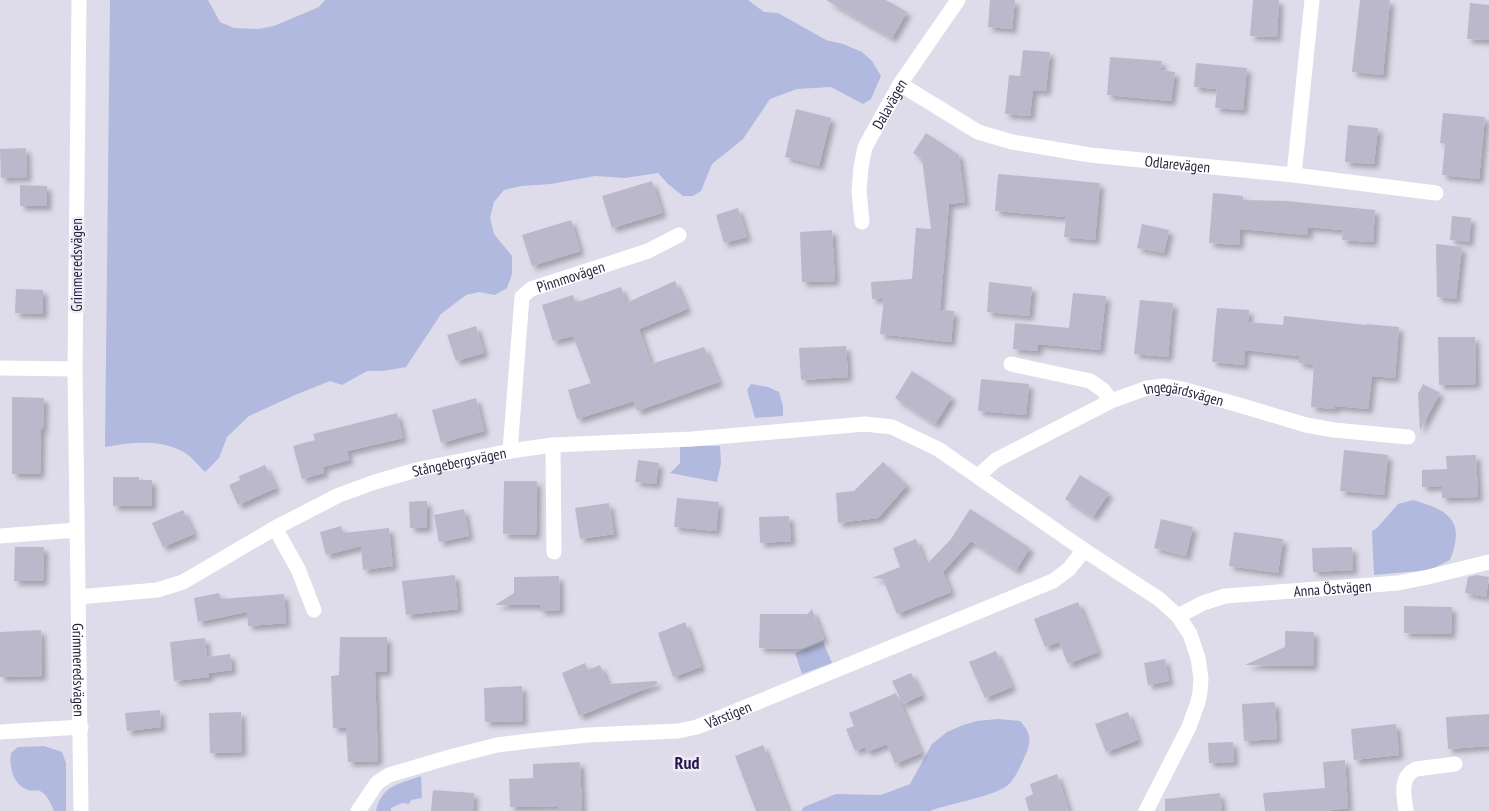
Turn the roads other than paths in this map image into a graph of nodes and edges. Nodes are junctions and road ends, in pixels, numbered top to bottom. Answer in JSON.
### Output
{"nodes":[{"id":1,"x":79,"y":0,"type":"edge"},
{"id":2,"x":958,"y":0,"type":"edge"},
{"id":3,"x":1312,"y":0,"type":"edge"},
{"id":4,"x":900,"y":84,"type":"junction"},
{"id":5,"x":1294,"y":175,"type":"junction"},
{"id":6,"x":1436,"y":193,"type":"dead end"},
{"id":7,"x":862,"y":222,"type":"dead end"},
{"id":8,"x":679,"y":236,"type":"dead end"},
{"id":9,"x":1011,"y":364,"type":"dead end"},
{"id":10,"x":0,"y":368,"type":"edge"},
{"id":11,"x":75,"y":369,"type":"junction"},
{"id":12,"x":1111,"y":401,"type":"junction"},
{"id":13,"x":1408,"y":437,"type":"dead end"},
{"id":14,"x":553,"y":445,"type":"junction"},
{"id":15,"x":510,"y":451,"type":"junction"},
{"id":16,"x":978,"y":476,"type":"junction"},
{"id":17,"x":275,"y":528,"type":"junction"},
{"id":18,"x":76,"y":530,"type":"junction"},
{"id":19,"x":0,"y":536,"type":"edge"},
{"id":20,"x":1084,"y":550,"type":"junction"},
{"id":21,"x":554,"y":552,"type":"dead end"},
{"id":22,"x":1489,"y":562,"type":"edge"},
{"id":23,"x":78,"y":597,"type":"junction"},
{"id":24,"x":314,"y":610,"type":"dead end"},
{"id":25,"x":1178,"y":616,"type":"junction"},
{"id":26,"x":81,"y":726,"type":"junction"},
{"id":27,"x":0,"y":732,"type":"edge"},
{"id":28,"x":1455,"y":764,"type":"dead end"},
{"id":29,"x":81,"y":811,"type":"edge"},
{"id":30,"x":358,"y":811,"type":"edge"},
{"id":31,"x":1146,"y":811,"type":"edge"},
{"id":32,"x":1406,"y":811,"type":"edge"}],
"edges":[{"from":1,"to":11,"type":"street","name":"Grimmeredsvägen"},
{"from":2,"to":4,"type":"street","name":"Dalavägen"},
{"from":3,"to":5,"type":"street"},
{"from":4,"to":5,"type":"street","name":"Odlarevägen"},
{"from":4,"to":7,"type":"street","name":"Dalavägen"},
{"from":5,"to":6,"type":"street","name":"Odlarevägen"},
{"from":8,"to":15,"type":"street","name":"Pinnmovägen"},
{"from":9,"to":12,"type":"street"},
{"from":10,"to":11,"type":"street"},
{"from":11,"to":18,"type":"street","name":"Grimmeredsvägen"},
{"from":12,"to":13,"type":"street","name":"Ingegärdsvägen"},
{"from":12,"to":16,"type":"street","name":"Ingegärdsvägen"},
{"from":14,"to":15,"type":"street","name":"Stångebergsvägen"},
{"from":14,"to":16,"type":"street","name":"Stångebergsvägen"},
{"from":14,"to":21,"type":"street"},
{"from":15,"to":17,"type":"street","name":"Stångebergsvägen"},
{"from":16,"to":20,"type":"street"},
{"from":17,"to":23,"type":"street","name":"Stångebergsvägen"},
{"from":17,"to":24,"type":"street"},
{"from":18,"to":19,"type":"street"},
{"from":18,"to":23,"type":"street","name":"Grimmeredsvägen"},
{"from":20,"to":25,"type":"street"},
{"from":20,"to":30,"type":"street","name":"Vårstigen"},
{"from":22,"to":25,"type":"street","name":"Anna Östvägen"},
{"from":23,"to":26,"type":"street","name":"Grimmeredsvägen"},
{"from":25,"to":31,"type":"street"},
{"from":26,"to":27,"type":"street"},
{"from":26,"to":29,"type":"street","name":"Grimmeredsvägen"},
{"from":28,"to":32,"type":"street"}]}
